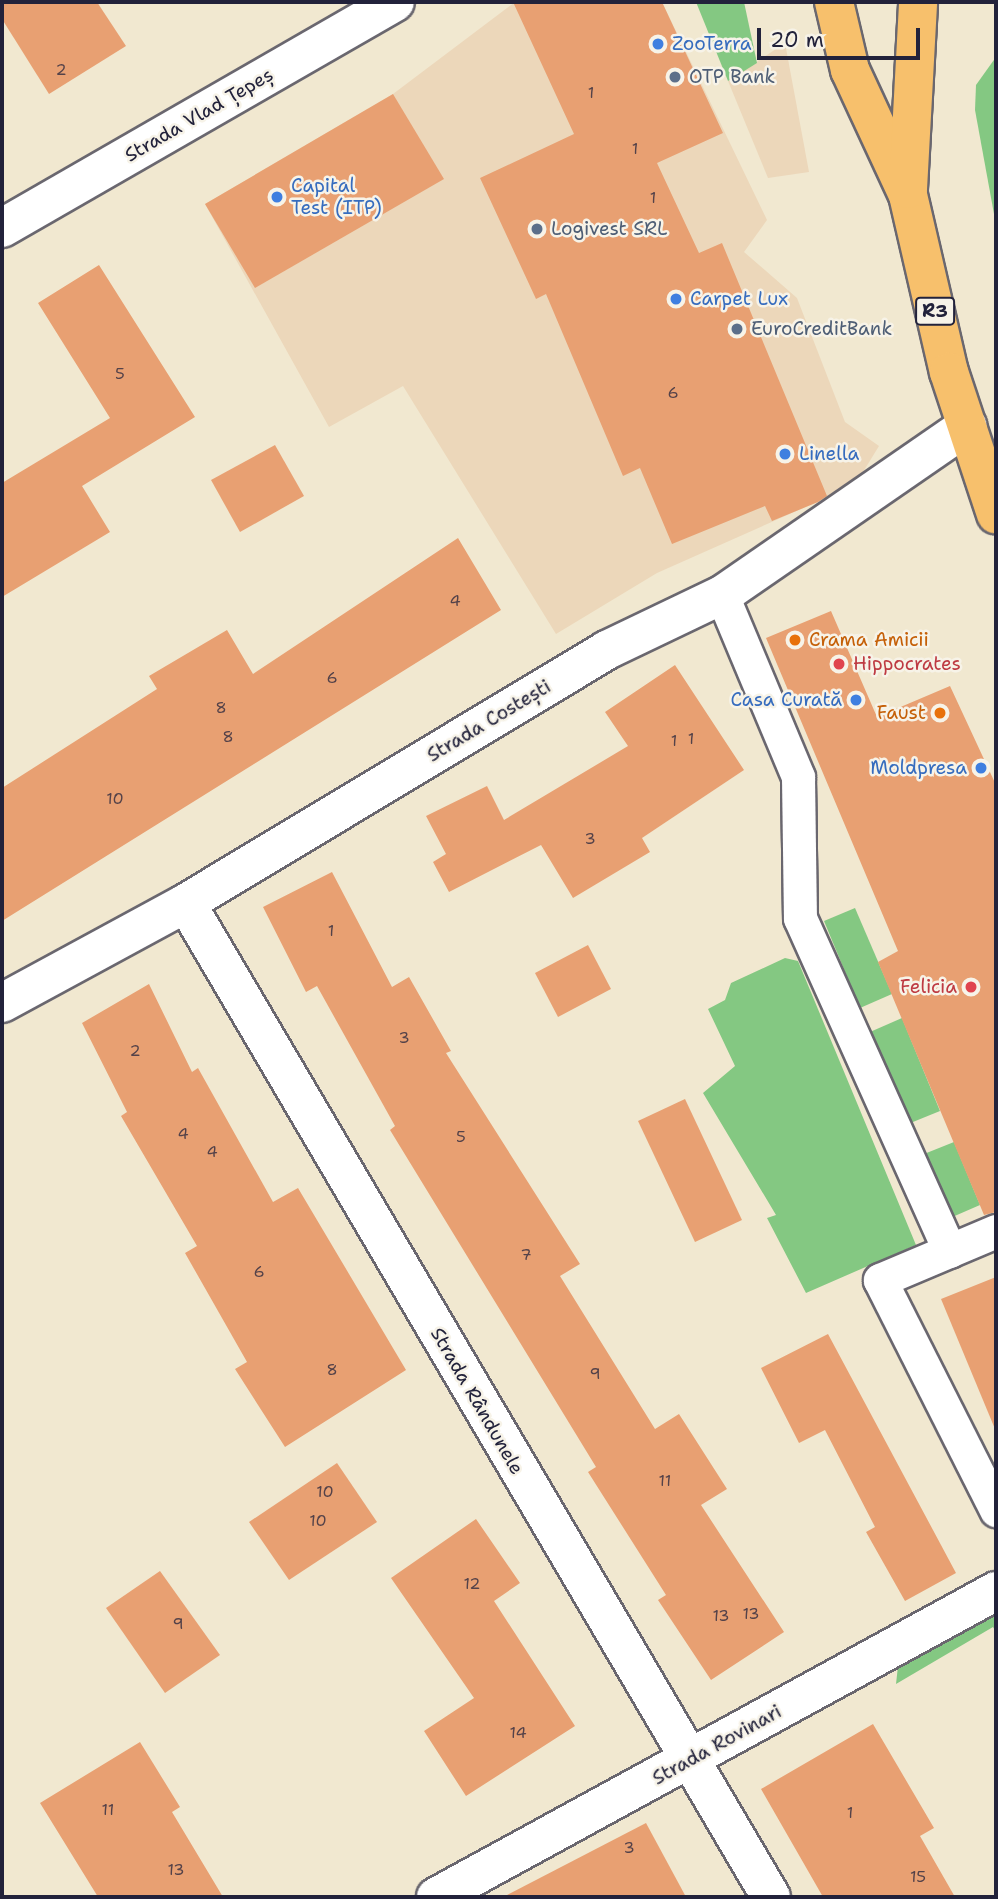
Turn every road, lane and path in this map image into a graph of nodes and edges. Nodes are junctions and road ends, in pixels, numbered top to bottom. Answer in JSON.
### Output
{"nodes":[{"id":1,"x":395,"y":2,"type":"edge"},
{"id":2,"x":834,"y":2,"type":"edge"},
{"id":3,"x":918,"y":2,"type":"edge"},
{"id":4,"x":908,"y":195,"type":"junction"},
{"id":5,"x":2,"y":228,"type":"edge"},
{"id":6,"x":967,"y":426,"type":"junction"},
{"id":7,"x":996,"y":514,"type":"edge"},
{"id":8,"x":722,"y":595,"type":"junction"},
{"id":9,"x":186,"y":903,"type":"junction"},
{"id":10,"x":2,"y":1003,"type":"edge"},
{"id":11,"x":996,"y":1231,"type":"edge"},
{"id":12,"x":950,"y":1251,"type":"junction"},
{"id":13,"x":996,"y":1510,"type":"edge"},
{"id":14,"x":996,"y":1591,"type":"edge"},
{"id":15,"x":688,"y":1762,"type":"junction"},
{"id":16,"x":436,"y":1897,"type":"edge"},
{"id":17,"x":771,"y":1897,"type":"edge"}],
"edges":[{"from":1,"to":5,"type":"street","name":"Strada Vlad Țepeș"},
{"from":2,"to":4,"type":"main road","number":"R3"},
{"from":3,"to":4,"type":"main road","number":"R3"},
{"from":4,"to":6,"type":"main road","number":"R3"},
{"from":6,"to":7,"type":"main road","number":"R3"},
{"from":6,"to":8,"type":"street","name":"Strada Costești"},
{"from":8,"to":9,"type":"street","name":"Strada Costești"},
{"from":8,"to":12,"type":"lane"},
{"from":9,"to":10,"type":"street","name":"Strada Costești"},
{"from":9,"to":15,"type":"street","name":"Strada Rândunele"},
{"from":11,"to":12,"type":"lane"},
{"from":12,"to":13,"type":"lane"},
{"from":14,"to":15,"type":"street","name":"Strada Rovinari"},
{"from":15,"to":16,"type":"street","name":"Strada Rovinari"},
{"from":15,"to":17,"type":"street","name":"Strada Rândunele"}]}
